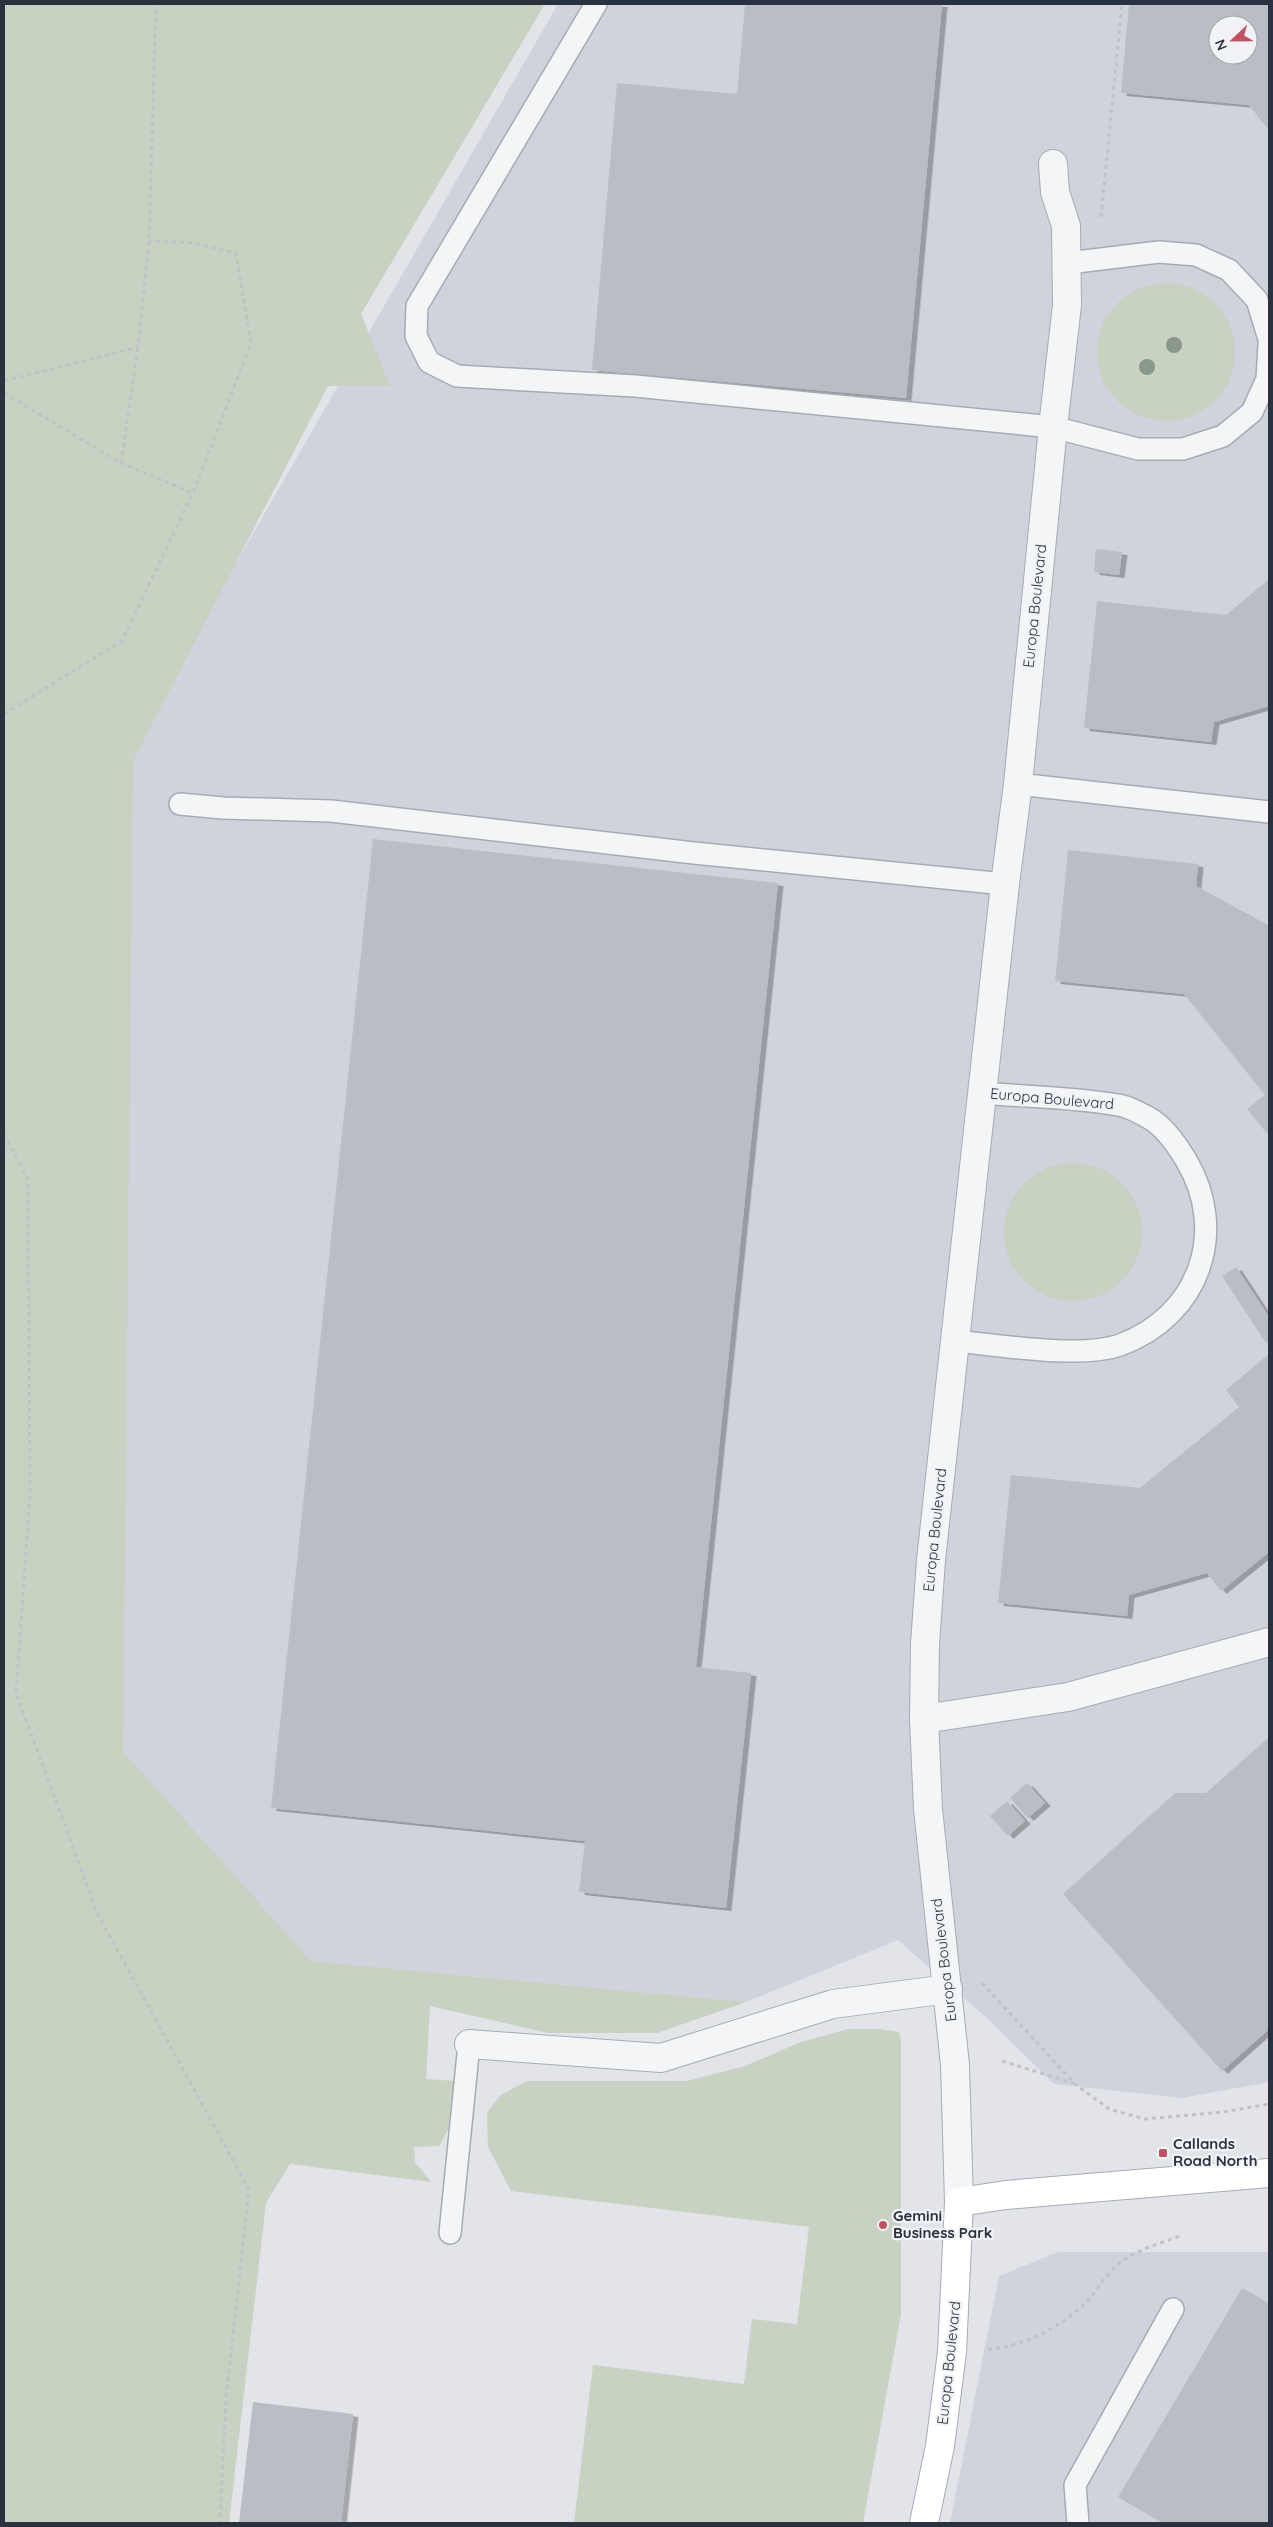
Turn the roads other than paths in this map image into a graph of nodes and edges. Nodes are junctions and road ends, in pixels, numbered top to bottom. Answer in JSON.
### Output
{"nodes":[{"id":1,"x":596,"y":4,"type":"edge"},
{"id":2,"x":1053,"y":164,"type":"dead end"},
{"id":3,"x":1068,"y":263,"type":"junction"},
{"id":4,"x":1269,"y":338,"type":"edge"},
{"id":5,"x":1269,"y":344,"type":"edge"},
{"id":6,"x":1053,"y":427,"type":"junction"},
{"id":7,"x":1018,"y":784,"type":"junction"},
{"id":8,"x":180,"y":804,"type":"dead end"},
{"id":9,"x":1269,"y":812,"type":"edge"},
{"id":10,"x":1005,"y":884,"type":"junction"},
{"id":11,"x":982,"y":1093,"type":"junction"},
{"id":12,"x":955,"y":1341,"type":"junction"},
{"id":13,"x":1269,"y":1642,"type":"edge"},
{"id":14,"x":924,"y":1719,"type":"junction"},
{"id":15,"x":948,"y":1989,"type":"junction"},
{"id":16,"x":469,"y":2044,"type":"joint"},
{"id":17,"x":1269,"y":2173,"type":"edge"},
{"id":18,"x":959,"y":2202,"type":"junction"},
{"id":19,"x":450,"y":2234,"type":"dead end"},
{"id":20,"x":1173,"y":2309,"type":"dead end"},
{"id":21,"x":924,"y":2523,"type":"edge"},
{"id":22,"x":1078,"y":2523,"type":"edge"}],
"edges":[{"from":1,"to":6,"type":"lane"},
{"from":2,"to":3,"type":"street","name":"Europa Boulevard"},
{"from":3,"to":4,"type":"lane"},
{"from":3,"to":6,"type":"street","name":"Europa Boulevard"},
{"from":5,"to":6,"type":"lane"},
{"from":6,"to":7,"type":"street","name":"Europa Boulevard"},
{"from":7,"to":9,"type":"lane"},
{"from":7,"to":10,"type":"street","name":"Europa Boulevard"},
{"from":8,"to":10,"type":"lane"},
{"from":10,"to":11,"type":"street","name":"Europa Boulevard"},
{"from":11,"to":12,"type":"street","name":"Europa Boulevard"},
{"from":11,"to":12,"type":"lane","name":"Europa Boulevard"},
{"from":12,"to":14,"type":"street","name":"Europa Boulevard"},
{"from":13,"to":14,"type":"street"},
{"from":14,"to":15,"type":"street","name":"Europa Boulevard"},
{"from":15,"to":16,"type":"street"},
{"from":15,"to":18,"type":"street","name":"Europa Boulevard"},
{"from":16,"to":19,"type":"lane"},
{"from":17,"to":18,"type":"street"},
{"from":18,"to":21,"type":"street","name":"Europa Boulevard"},
{"from":20,"to":22,"type":"lane"}]}
